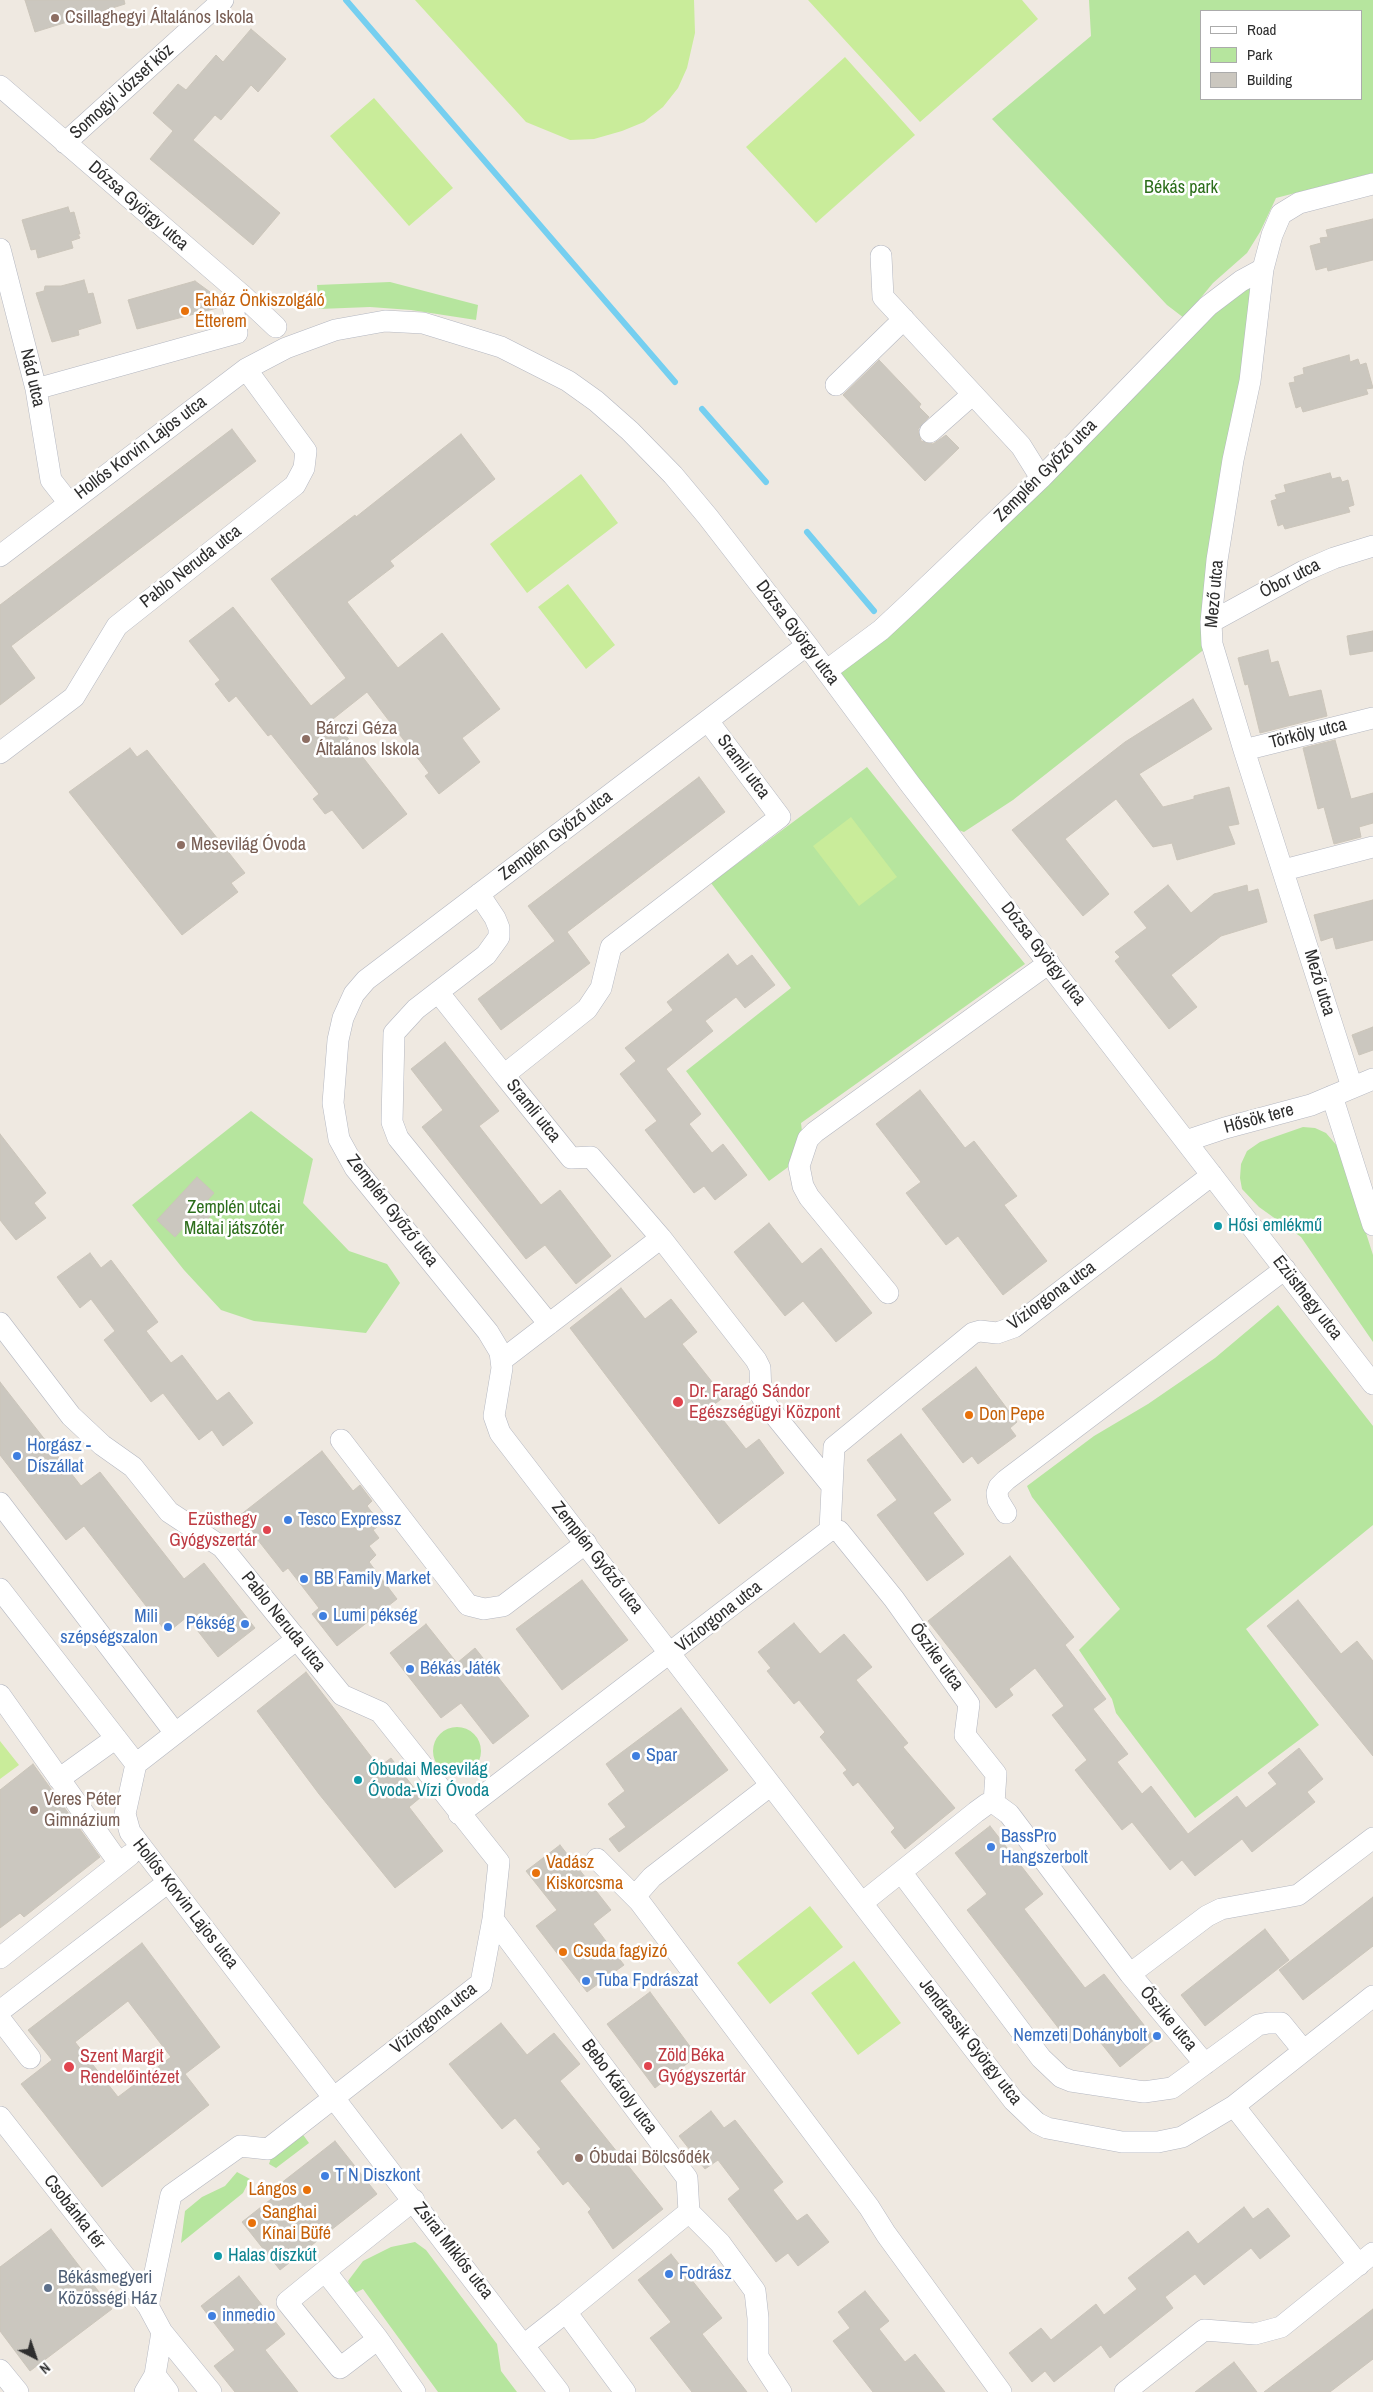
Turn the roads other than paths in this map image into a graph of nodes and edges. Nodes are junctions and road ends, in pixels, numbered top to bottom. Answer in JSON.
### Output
{"nodes":[{"id":1,"x":223,"y":0,"type":"edge"},
{"id":2,"x":0,"y":86,"type":"edge"},
{"id":3,"x":65,"y":143,"type":"junction"},
{"id":4,"x":1373,"y":184,"type":"edge"},
{"id":5,"x":0,"y":249,"type":"edge"},
{"id":6,"x":881,"y":256,"type":"dead end"},
{"id":7,"x":1263,"y":269,"type":"junction"},
{"id":8,"x":242,"y":295,"type":"junction"},
{"id":9,"x":904,"y":319,"type":"junction"},
{"id":10,"x":276,"y":327,"type":"dead end"},
{"id":11,"x":286,"y":348,"type":"joint"},
{"id":12,"x":246,"y":369,"type":"junction"},
{"id":13,"x":836,"y":385,"type":"dead end"},
{"id":14,"x":36,"y":389,"type":"junction"},
{"id":15,"x":973,"y":394,"type":"junction"},
{"id":16,"x":930,"y":432,"type":"dead end"},
{"id":17,"x":1041,"y":478,"type":"junction"},
{"id":18,"x":69,"y":503,"type":"junction"},
{"id":19,"x":1373,"y":546,"type":"edge"},
{"id":20,"x":0,"y":556,"type":"edge"},
{"id":21,"x":1211,"y":622,"type":"junction"},
{"id":22,"x":807,"y":645,"type":"junction"},
{"id":23,"x":826,"y":671,"type":"junction"},
{"id":24,"x":1373,"y":718,"type":"edge"},
{"id":25,"x":708,"y":720,"type":"junction"},
{"id":26,"x":1244,"y":750,"type":"junction"},
{"id":27,"x":0,"y":753,"type":"edge"},
{"id":28,"x":1373,"y":847,"type":"edge"},
{"id":29,"x":1284,"y":870,"type":"junction"},
{"id":30,"x":479,"y":894,"type":"junction"},
{"id":31,"x":1050,"y":963,"type":"junction"},
{"id":32,"x":438,"y":992,"type":"junction"},
{"id":33,"x":504,"y":1075,"type":"junction"},
{"id":34,"x":1373,"y":1079,"type":"edge"},
{"id":35,"x":1352,"y":1087,"type":"junction"},
{"id":36,"x":1332,"y":1096,"type":"junction"},
{"id":37,"x":1186,"y":1141,"type":"junction"},
{"id":38,"x":1212,"y":1175,"type":"junction"},
{"id":39,"x":1373,"y":1225,"type":"edge"},
{"id":40,"x":661,"y":1238,"type":"junction"},
{"id":41,"x":1285,"y":1268,"type":"junction"},
{"id":42,"x":888,"y":1293,"type":"dead end"},
{"id":43,"x":0,"y":1323,"type":"edge"},
{"id":44,"x":549,"y":1324,"type":"junction"},
{"id":45,"x":502,"y":1360,"type":"junction"},
{"id":46,"x":1373,"y":1384,"type":"edge"},
{"id":47,"x":340,"y":1440,"type":"dead end"},
{"id":48,"x":832,"y":1486,"type":"junction"},
{"id":49,"x":0,"y":1503,"type":"edge"},
{"id":50,"x":1006,"y":1513,"type":"dead end"},
{"id":51,"x":830,"y":1530,"type":"junction"},
{"id":52,"x":586,"y":1543,"type":"junction"},
{"id":53,"x":1,"y":1592,"type":"edge"},
{"id":54,"x":296,"y":1639,"type":"junction"},
{"id":55,"x":670,"y":1654,"type":"junction"},
{"id":56,"x":0,"y":1695,"type":"edge"},
{"id":57,"x":175,"y":1733,"type":"junction"},
{"id":58,"x":116,"y":1738,"type":"junction"},
{"id":59,"x":136,"y":1764,"type":"junction"},
{"id":60,"x":59,"y":1779,"type":"junction"},
{"id":61,"x":771,"y":1785,"type":"junction"},
{"id":62,"x":994,"y":1803,"type":"junction"},
{"id":63,"x":459,"y":1814,"type":"junction"},
{"id":64,"x":1373,"y":1838,"type":"edge"},
{"id":65,"x":140,"y":1847,"type":"junction"},
{"id":66,"x":597,"y":1859,"type":"dead end"},
{"id":67,"x":119,"y":1863,"type":"junction"},
{"id":68,"x":901,"y":1872,"type":"junction"},
{"id":69,"x":167,"y":1883,"type":"junction"},
{"id":70,"x":640,"y":1900,"type":"junction"},
{"id":71,"x":862,"y":1903,"type":"junction"},
{"id":72,"x":494,"y":1919,"type":"junction"},
{"id":73,"x":0,"y":1958,"type":"edge"},
{"id":74,"x":1130,"y":1974,"type":"junction"},
{"id":75,"x":1373,"y":1996,"type":"edge"},
{"id":76,"x":0,"y":2011,"type":"edge"},
{"id":77,"x":0,"y":2019,"type":"edge"},
{"id":78,"x":1303,"y":2050,"type":"junction"},
{"id":79,"x":30,"y":2058,"type":"dead end"},
{"id":80,"x":1205,"y":2064,"type":"junction"},
{"id":81,"x":340,"y":2104,"type":"junction"},
{"id":82,"x":1234,"y":2106,"type":"junction"},
{"id":83,"x":0,"y":2117,"type":"edge"},
{"id":84,"x":414,"y":2200,"type":"junction"},
{"id":85,"x":689,"y":2212,"type":"junction"},
{"id":86,"x":1366,"y":2259,"type":"edge"},
{"id":87,"x":325,"y":2272,"type":"junction"},
{"id":88,"x":148,"y":2306,"type":"junction"},
{"id":89,"x":566,"y":2312,"type":"junction"},
{"id":90,"x":162,"y":2332,"type":"junction"},
{"id":91,"x":378,"y":2339,"type":"junction"},
{"id":92,"x":524,"y":2345,"type":"junction"},
{"id":93,"x":0,"y":2370,"type":"edge"},
{"id":94,"x":150,"y":2383,"type":"edge"},
{"id":95,"x":18,"y":2392,"type":"edge"},
{"id":96,"x":168,"y":2392,"type":"edge"},
{"id":97,"x":211,"y":2392,"type":"edge"},
{"id":98,"x":415,"y":2392,"type":"edge"},
{"id":99,"x":559,"y":2392,"type":"edge"},
{"id":100,"x":626,"y":2392,"type":"edge"},
{"id":101,"x":781,"y":2392,"type":"edge"},
{"id":102,"x":1001,"y":2392,"type":"edge"},
{"id":103,"x":1125,"y":2392,"type":"edge"}],
"edges":[{"from":1,"to":3,"type":"street","name":"Somogyi József köz"},
{"from":2,"to":3,"type":"street","name":"Dózsa György utca"},
{"from":3,"to":8,"type":"street","name":"Dózsa György utca"},
{"from":4,"to":7,"type":"street","name":"Mező utca"},
{"from":5,"to":14,"type":"street","name":"Nád utca"},
{"from":6,"to":9,"type":"street"},
{"from":7,"to":17,"type":"street","name":"Zemplén Győző utca"},
{"from":7,"to":21,"type":"street","name":"Mező utca"},
{"from":8,"to":10,"type":"street","name":"Dózsa György utca"},
{"from":8,"to":14,"type":"street"},
{"from":9,"to":13,"type":"street"},
{"from":9,"to":15,"type":"street"},
{"from":11,"to":12,"type":"street","name":"Hollós Korvin Lajos utca"},
{"from":11,"to":22,"type":"street","name":"Dózsa György utca"},
{"from":12,"to":18,"type":"street","name":"Hollós Korvin Lajos utca"},
{"from":12,"to":27,"type":"street","name":"Pablo Neruda utca"},
{"from":14,"to":18,"type":"street","name":"Nád utca"},
{"from":15,"to":16,"type":"street"},
{"from":15,"to":17,"type":"street"},
{"from":17,"to":23,"type":"street","name":"Zemplén Győző utca"},
{"from":18,"to":20,"type":"street","name":"Hollós Korvin Lajos utca"},
{"from":19,"to":21,"type":"street","name":"Óbor utca"},
{"from":21,"to":26,"type":"street","name":"Mező utca"},
{"from":22,"to":23,"type":"street","name":"Dózsa György utca"},
{"from":22,"to":25,"type":"street","name":"Zemplén Győző utca"},
{"from":23,"to":31,"type":"street","name":"Dózsa György utca"},
{"from":24,"to":26,"type":"street","name":"Törköly utca"},
{"from":25,"to":30,"type":"street","name":"Zemplén Győző utca"},
{"from":25,"to":33,"type":"street","name":"Sramli utca"},
{"from":26,"to":29,"type":"street","name":"Mező utca"},
{"from":28,"to":29,"type":"street"},
{"from":29,"to":35,"type":"street","name":"Mező utca"},
{"from":30,"to":32,"type":"street"},
{"from":30,"to":45,"type":"street","name":"Zemplén Győző utca"},
{"from":31,"to":37,"type":"street","name":"Dózsa György utca"},
{"from":31,"to":42,"type":"street"},
{"from":32,"to":33,"type":"street"},
{"from":32,"to":44,"type":"street"},
{"from":33,"to":40,"type":"street","name":"Sramli utca"},
{"from":34,"to":35,"type":"street","name":"Hősök tere"},
{"from":35,"to":36,"type":"street","name":"Hősök tere"},
{"from":36,"to":37,"type":"street","name":"Hősök tere"},
{"from":36,"to":39,"type":"street"},
{"from":37,"to":38,"type":"street","name":"Ezüsthegy utca"},
{"from":38,"to":41,"type":"street","name":"Ezüsthegy utca"},
{"from":38,"to":48,"type":"street","name":"Víziorgona utca"},
{"from":40,"to":44,"type":"street"},
{"from":40,"to":48,"type":"street","name":"Sramli utca"},
{"from":41,"to":46,"type":"street","name":"Ezüsthegy utca"},
{"from":41,"to":50,"type":"street"},
{"from":43,"to":54,"type":"street","name":"Pablo Neruda utca"},
{"from":44,"to":45,"type":"street"},
{"from":45,"to":52,"type":"street","name":"Zemplén Győző utca"},
{"from":47,"to":52,"type":"street"},
{"from":48,"to":51,"type":"street","name":"Víziorgona utca"},
{"from":49,"to":57,"type":"street"},
{"from":51,"to":55,"type":"street","name":"Víziorgona utca"},
{"from":51,"to":62,"type":"street","name":"Őszike utca"},
{"from":52,"to":55,"type":"street","name":"Zemplén Győző utca"},
{"from":53,"to":58,"type":"street"},
{"from":54,"to":57,"type":"street"},
{"from":54,"to":63,"type":"street","name":"Pablo Neruda utca"},
{"from":55,"to":61,"type":"street","name":"Jendrassik György utca"},
{"from":55,"to":63,"type":"street","name":"Víziorgona utca"},
{"from":56,"to":60,"type":"street"},
{"from":57,"to":59,"type":"street"},
{"from":58,"to":59,"type":"street"},
{"from":58,"to":60,"type":"street"},
{"from":59,"to":65,"type":"street","name":"Hollós Korvin Lajos utca"},
{"from":60,"to":67,"type":"street"},
{"from":61,"to":70,"type":"street"},
{"from":61,"to":71,"type":"street","name":"Jendrassik György utca"},
{"from":62,"to":68,"type":"street"},
{"from":62,"to":74,"type":"street","name":"Őszike utca"},
{"from":63,"to":72,"type":"street","name":"Víziorgona utca"},
{"from":64,"to":74,"type":"street","name":"Őszike utca"},
{"from":65,"to":67,"type":"street"},
{"from":65,"to":69,"type":"street","name":"Hollós Korvin Lajos utca"},
{"from":66,"to":70,"type":"street"},
{"from":67,"to":73,"type":"street"},
{"from":68,"to":71,"type":"street"},
{"from":68,"to":80,"type":"street"},
{"from":69,"to":76,"type":"street"},
{"from":69,"to":81,"type":"street","name":"Hollós Korvin Lajos utca"},
{"from":70,"to":102,"type":"street"},
{"from":71,"to":82,"type":"street","name":"Jendrassik György utca"},
{"from":72,"to":81,"type":"street","name":"Víziorgona utca"},
{"from":72,"to":85,"type":"street","name":"Bebo Károly utca"},
{"from":74,"to":80,"type":"street","name":"Őszike utca"},
{"from":75,"to":78,"type":"street","name":"Jendrassik György utca"},
{"from":77,"to":79,"type":"street"},
{"from":78,"to":80,"type":"street"},
{"from":78,"to":82,"type":"street","name":"Jendrassik György utca"},
{"from":81,"to":84,"type":"street","name":"Zsirai Miklós utca"},
{"from":81,"to":88,"type":"street"},
{"from":82,"to":86,"type":"street"},
{"from":83,"to":88,"type":"street","name":"Csobánka tér"},
{"from":84,"to":87,"type":"street"},
{"from":84,"to":92,"type":"street","name":"Zsirai Miklós utca"},
{"from":85,"to":89,"type":"street"},
{"from":85,"to":101,"type":"street"},
{"from":86,"to":103,"type":"street"},
{"from":87,"to":91,"type":"street"},
{"from":87,"to":91,"type":"street"},
{"from":88,"to":90,"type":"street","name":"Csobánka tér"},
{"from":89,"to":92,"type":"street"},
{"from":89,"to":100,"type":"street"},
{"from":90,"to":94,"type":"street"},
{"from":90,"to":97,"type":"street","name":"Csobánka tér"},
{"from":91,"to":98,"type":"street"},
{"from":92,"to":99,"type":"street","name":"Zsirai Miklós utca"},
{"from":93,"to":95,"type":"street"},
{"from":94,"to":96,"type":"street"}]}
